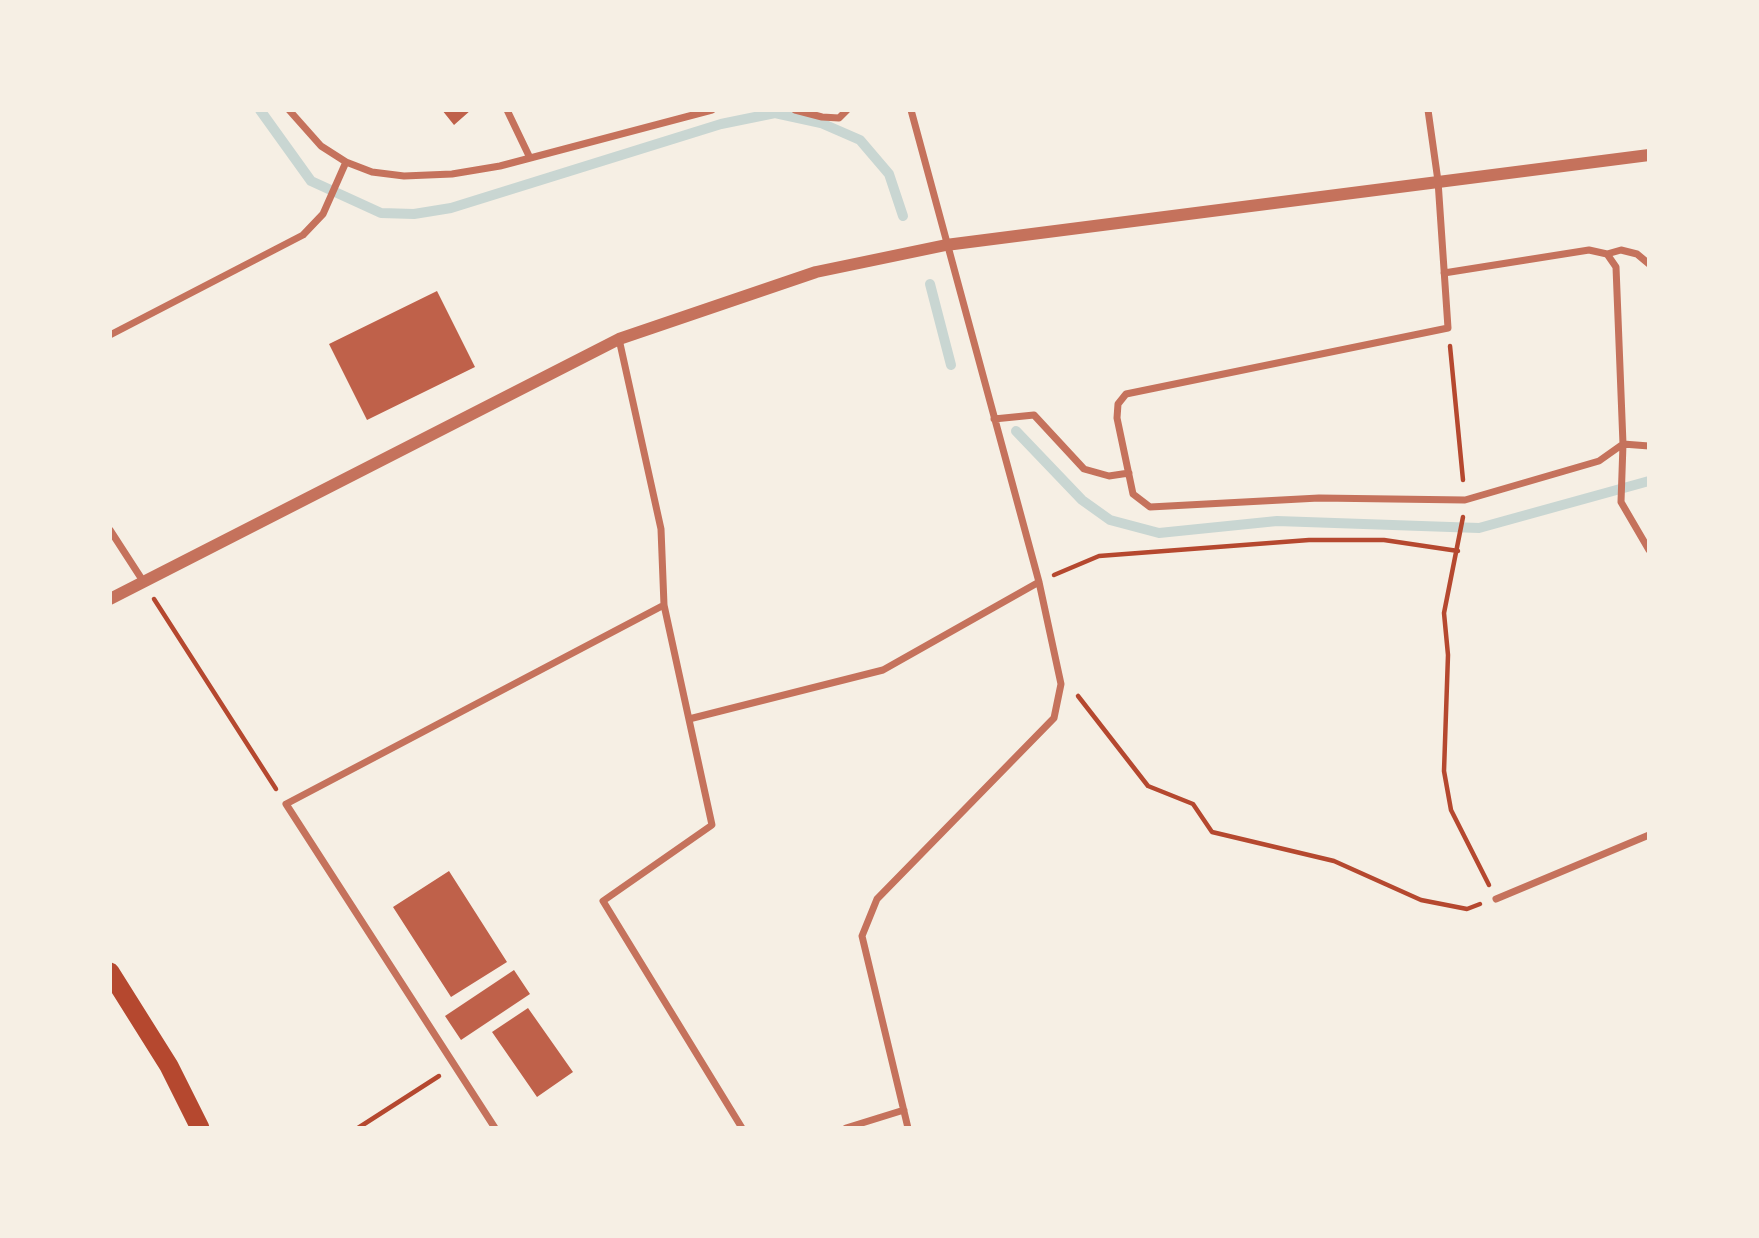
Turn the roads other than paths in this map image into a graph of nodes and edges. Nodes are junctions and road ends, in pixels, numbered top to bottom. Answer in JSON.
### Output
{"nodes":[{"id":1,"x":289,"y":110,"type":"edge"},
{"id":2,"x":507,"y":110,"type":"edge"},
{"id":3,"x":712,"y":110,"type":"edge"},
{"id":4,"x":796,"y":110,"type":"edge"},
{"id":5,"x":847,"y":110,"type":"edge"},
{"id":6,"x":911,"y":110,"type":"edge"},
{"id":7,"x":1428,"y":110,"type":"edge"},
{"id":8,"x":1649,"y":155,"type":"edge"},
{"id":9,"x":530,"y":158,"type":"junction"},
{"id":10,"x":346,"y":162,"type":"junction"},
{"id":11,"x":1438,"y":181,"type":"junction"},
{"id":12,"x":946,"y":245,"type":"junction"},
{"id":13,"x":1607,"y":254,"type":"junction"},
{"id":14,"x":1649,"y":264,"type":"edge"},
{"id":15,"x":1444,"y":273,"type":"junction"},
{"id":16,"x":110,"y":335,"type":"edge"},
{"id":17,"x":619,"y":339,"type":"junction"},
{"id":18,"x":994,"y":419,"type":"junction"},
{"id":19,"x":1623,"y":444,"type":"junction"},
{"id":20,"x":1649,"y":446,"type":"edge"},
{"id":21,"x":1129,"y":473,"type":"junction"},
{"id":22,"x":110,"y":530,"type":"edge"},
{"id":23,"x":1649,"y":550,"type":"edge"},
{"id":24,"x":143,"y":581,"type":"junction"},
{"id":25,"x":1038,"y":582,"type":"junction"},
{"id":26,"x":110,"y":599,"type":"edge"},
{"id":27,"x":664,"y":606,"type":"junction"},
{"id":28,"x":689,"y":719,"type":"junction"},
{"id":29,"x":1649,"y":835,"type":"edge"},
{"id":30,"x":1496,"y":899,"type":"road end"},
{"id":31,"x":110,"y":972,"type":"edge"},
{"id":32,"x":904,"y":1110,"type":"junction"},
{"id":33,"x":200,"y":1128,"type":"edge"},
{"id":34,"x":495,"y":1128,"type":"edge"},
{"id":35,"x":742,"y":1128,"type":"edge"},
{"id":36,"x":846,"y":1128,"type":"edge"},
{"id":37,"x":908,"y":1128,"type":"edge"}],
"edges":[{"from":1,"to":10,"type":"street"},
{"from":2,"to":9,"type":"street"},
{"from":3,"to":9,"type":"street"},
{"from":4,"to":5,"type":"street"},
{"from":6,"to":12,"type":"street"},
{"from":7,"to":11,"type":"street"},
{"from":8,"to":11,"type":"street"},
{"from":9,"to":10,"type":"street"},
{"from":10,"to":16,"type":"street"},
{"from":11,"to":12,"type":"street"},
{"from":11,"to":15,"type":"street"},
{"from":12,"to":17,"type":"street"},
{"from":12,"to":18,"type":"street"},
{"from":13,"to":14,"type":"street"},
{"from":13,"to":15,"type":"street"},
{"from":13,"to":19,"type":"street"},
{"from":15,"to":21,"type":"street"},
{"from":17,"to":24,"type":"street"},
{"from":17,"to":27,"type":"street"},
{"from":18,"to":21,"type":"street"},
{"from":18,"to":25,"type":"street"},
{"from":19,"to":20,"type":"street"},
{"from":19,"to":21,"type":"street"},
{"from":19,"to":23,"type":"street"},
{"from":22,"to":24,"type":"street"},
{"from":24,"to":26,"type":"street"},
{"from":25,"to":28,"type":"street"},
{"from":25,"to":32,"type":"street"},
{"from":27,"to":28,"type":"street"},
{"from":27,"to":34,"type":"street"},
{"from":28,"to":35,"type":"street"},
{"from":29,"to":30,"type":"street"},
{"from":31,"to":33,"type":"highway"},
{"from":32,"to":36,"type":"street"},
{"from":32,"to":37,"type":"street"}]}
